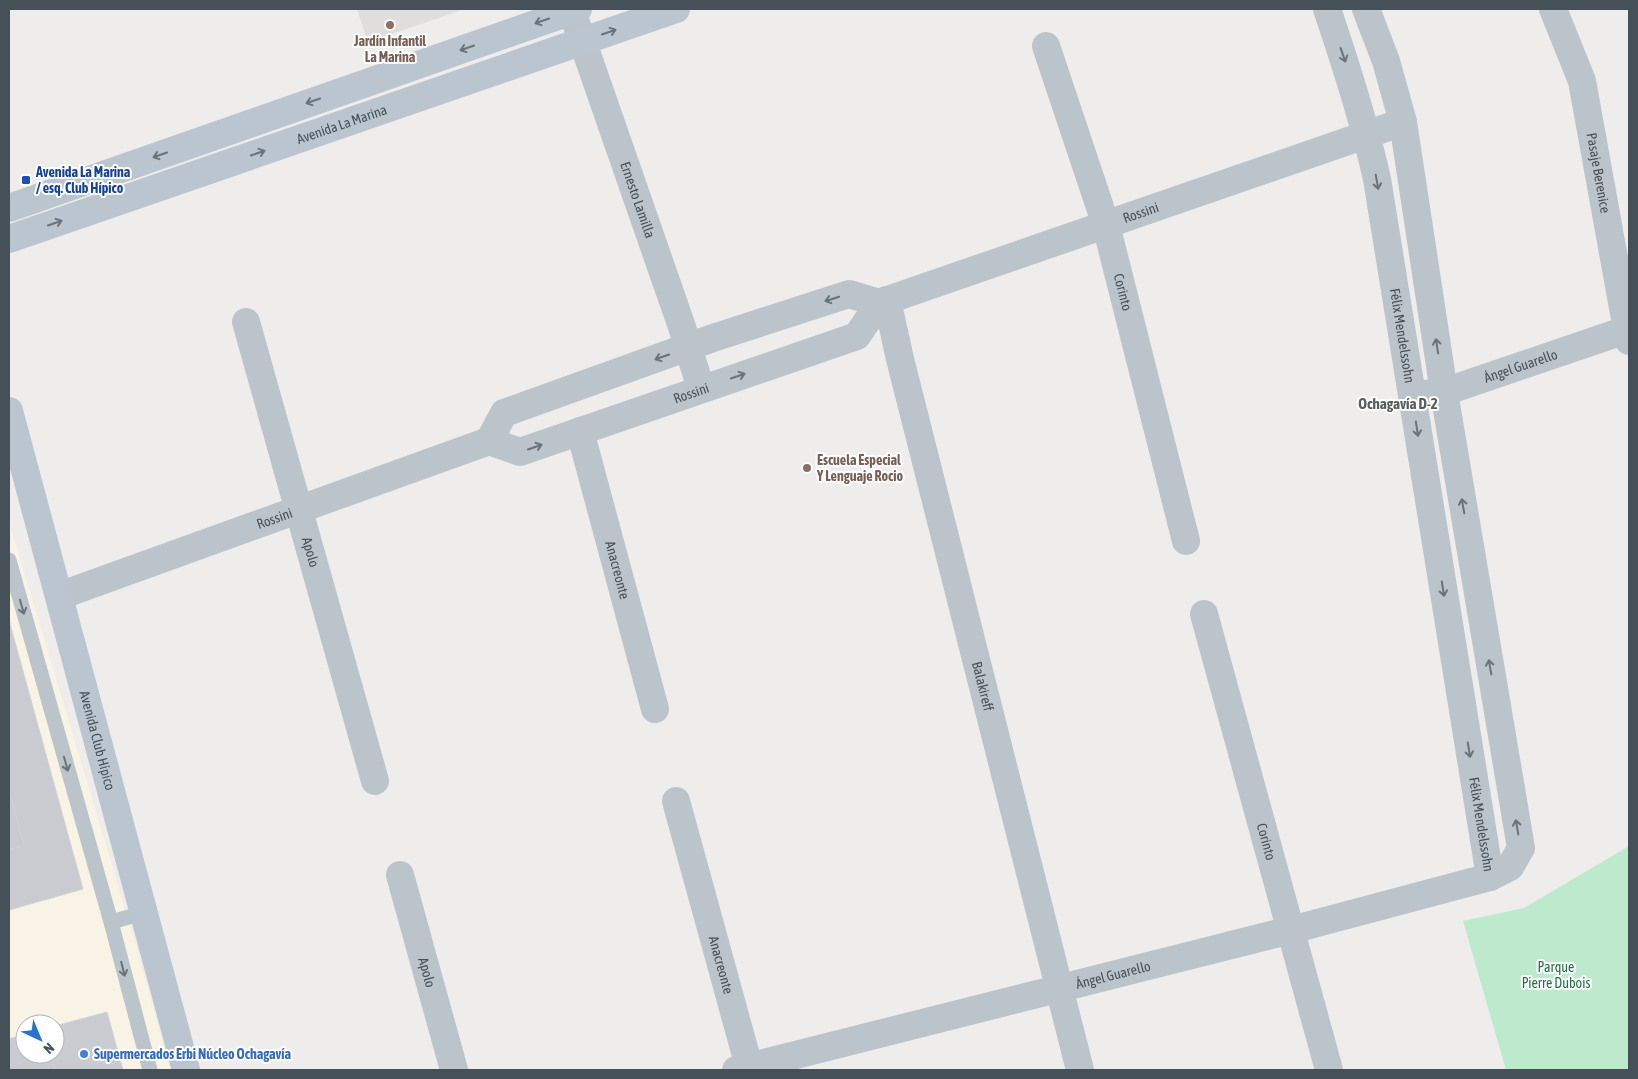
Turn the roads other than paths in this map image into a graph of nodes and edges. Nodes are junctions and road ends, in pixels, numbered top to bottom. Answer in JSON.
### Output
{"nodes":[{"id":1,"x":574,"y":9,"type":"edge"},
{"id":2,"x":676,"y":9,"type":"edge"},
{"id":3,"x":1327,"y":9,"type":"edge"},
{"id":4,"x":1366,"y":9,"type":"edge"},
{"id":5,"x":1553,"y":9,"type":"edge"},
{"id":6,"x":582,"y":42,"type":"junction"},
{"id":7,"x":1046,"y":46,"type":"dead end"},
{"id":8,"x":395,"y":73,"type":"junction"},
{"id":9,"x":404,"y":103,"type":"junction"},
{"id":10,"x":1403,"y":122,"type":"junction"},
{"id":11,"x":1367,"y":134,"type":"junction"},
{"id":12,"x":209,"y":138,"type":"junction"},
{"id":13,"x":219,"y":166,"type":"junction"},
{"id":14,"x":9,"y":208,"type":"edge"},
{"id":15,"x":1106,"y":224,"type":"junction"},
{"id":16,"x":9,"y":239,"type":"edge"},
{"id":17,"x":883,"y":301,"type":"junction"},
{"id":18,"x":246,"y":322,"type":"dead end"},
{"id":19,"x":1629,"y":333,"type":"edge"},
{"id":20,"x":689,"y":348,"type":"junction"},
{"id":21,"x":701,"y":389,"type":"junction"},
{"id":22,"x":1444,"y":392,"type":"junction"},
{"id":23,"x":1411,"y":395,"type":"junction"},
{"id":24,"x":9,"y":411,"type":"edge"},
{"id":25,"x":580,"y":431,"type":"junction"},
{"id":26,"x":489,"y":441,"type":"junction"},
{"id":27,"x":300,"y":509,"type":"junction"},
{"id":28,"x":1186,"y":541,"type":"dead end"},
{"id":29,"x":9,"y":560,"type":"edge"},
{"id":30,"x":59,"y":596,"type":"junction"},
{"id":31,"x":1204,"y":614,"type":"dead end"},
{"id":32,"x":655,"y":709,"type":"dead end"},
{"id":33,"x":375,"y":781,"type":"dead end"},
{"id":34,"x":676,"y":801,"type":"dead end"},
{"id":35,"x":400,"y":875,"type":"dead end"},
{"id":36,"x":1490,"y":877,"type":"junction"},
{"id":37,"x":144,"y":913,"type":"junction"},
{"id":38,"x":111,"y":922,"type":"junction"},
{"id":39,"x":1291,"y":930,"type":"junction"},
{"id":40,"x":1060,"y":989,"type":"junction"},
{"id":41,"x":745,"y":1069,"type":"edge"},
{"id":42,"x":150,"y":1070,"type":"edge"},
{"id":43,"x":186,"y":1070,"type":"edge"},
{"id":44,"x":454,"y":1070,"type":"edge"},
{"id":45,"x":1080,"y":1070,"type":"edge"},
{"id":46,"x":1329,"y":1070,"type":"edge"}],
"edges":[{"from":1,"to":6,"type":"street","name":"Ernesto Lamilla"},
{"from":1,"to":8,"type":"street","one_way":true},
{"from":6,"to":2,"type":"street","name":"Avenida La Marina","one_way":true},
{"from":3,"to":11,"type":"street","name":"Félix Mendelssohn","one_way":true},
{"from":4,"to":10,"type":"street","name":"Félix Mendelssohn"},
{"from":5,"to":19,"type":"street","name":"Pasaje Berenice"},
{"from":6,"to":9,"type":"street","name":"Avenida La Marina"},
{"from":6,"to":20,"type":"street","name":"Ernesto Lamilla"},
{"from":7,"to":15,"type":"street","name":"Corinto"},
{"from":8,"to":9,"type":"street"},
{"from":8,"to":12,"type":"street","one_way":true},
{"from":13,"to":9,"type":"street","name":"Avenida La Marina","one_way":true},
{"from":10,"to":11,"type":"street","name":"Rossini"},
{"from":22,"to":10,"type":"street","name":"Félix Mendelssohn","one_way":true},
{"from":11,"to":15,"type":"street","name":"Rossini"},
{"from":11,"to":23,"type":"street","name":"Félix Mendelssohn","one_way":true},
{"from":12,"to":13,"type":"street"},
{"from":12,"to":14,"type":"street","one_way":true},
{"from":16,"to":13,"type":"street","name":"Avenida La Marina","one_way":true},
{"from":15,"to":17,"type":"street","name":"Rossini"},
{"from":15,"to":28,"type":"street","name":"Corinto"},
{"from":17,"to":20,"type":"street","one_way":true},
{"from":21,"to":17,"type":"street","name":"Rossini","one_way":true},
{"from":17,"to":40,"type":"street","name":"Balakireff"},
{"from":18,"to":27,"type":"street","name":"Apolo"},
{"from":19,"to":22,"type":"street","name":"Ángel Guarello"},
{"from":20,"to":21,"type":"street","name":"Ernesto Lamilla"},
{"from":20,"to":26,"type":"street","one_way":true},
{"from":21,"to":25,"type":"street","name":"Rossini"},
{"from":22,"to":23,"type":"street","name":"Ángel Guarello"},
{"from":36,"to":22,"type":"street","name":"Félix Mendelssohn","one_way":true},
{"from":23,"to":36,"type":"street","name":"Félix Mendelssohn","one_way":true},
{"from":24,"to":30,"type":"street","name":"Avenida Club Hípico"},
{"from":26,"to":25,"type":"street","name":"Rossini","one_way":true},
{"from":25,"to":32,"type":"street","name":"Anacreonte"},
{"from":26,"to":27,"type":"street","name":"Rossini"},
{"from":27,"to":30,"type":"street","name":"Rossini"},
{"from":27,"to":33,"type":"street","name":"Apolo"},
{"from":29,"to":38,"type":"lane","one_way":true},
{"from":30,"to":37,"type":"street","name":"Avenida Club Hípico"},
{"from":31,"to":39,"type":"street","name":"Corinto"},
{"from":34,"to":41,"type":"street","name":"Anacreonte"},
{"from":35,"to":44,"type":"street","name":"Apolo"},
{"from":36,"to":39,"type":"street","name":"Ángel Guarello"},
{"from":37,"to":38,"type":"lane"},
{"from":37,"to":43,"type":"street","name":"Avenida Club Hípico"},
{"from":38,"to":42,"type":"lane","one_way":true},
{"from":39,"to":40,"type":"street","name":"Ángel Guarello"},
{"from":39,"to":46,"type":"street","name":"Corinto"},
{"from":40,"to":41,"type":"street","name":"Ángel Guarello"},
{"from":40,"to":45,"type":"street","name":"Balakireff"}]}
